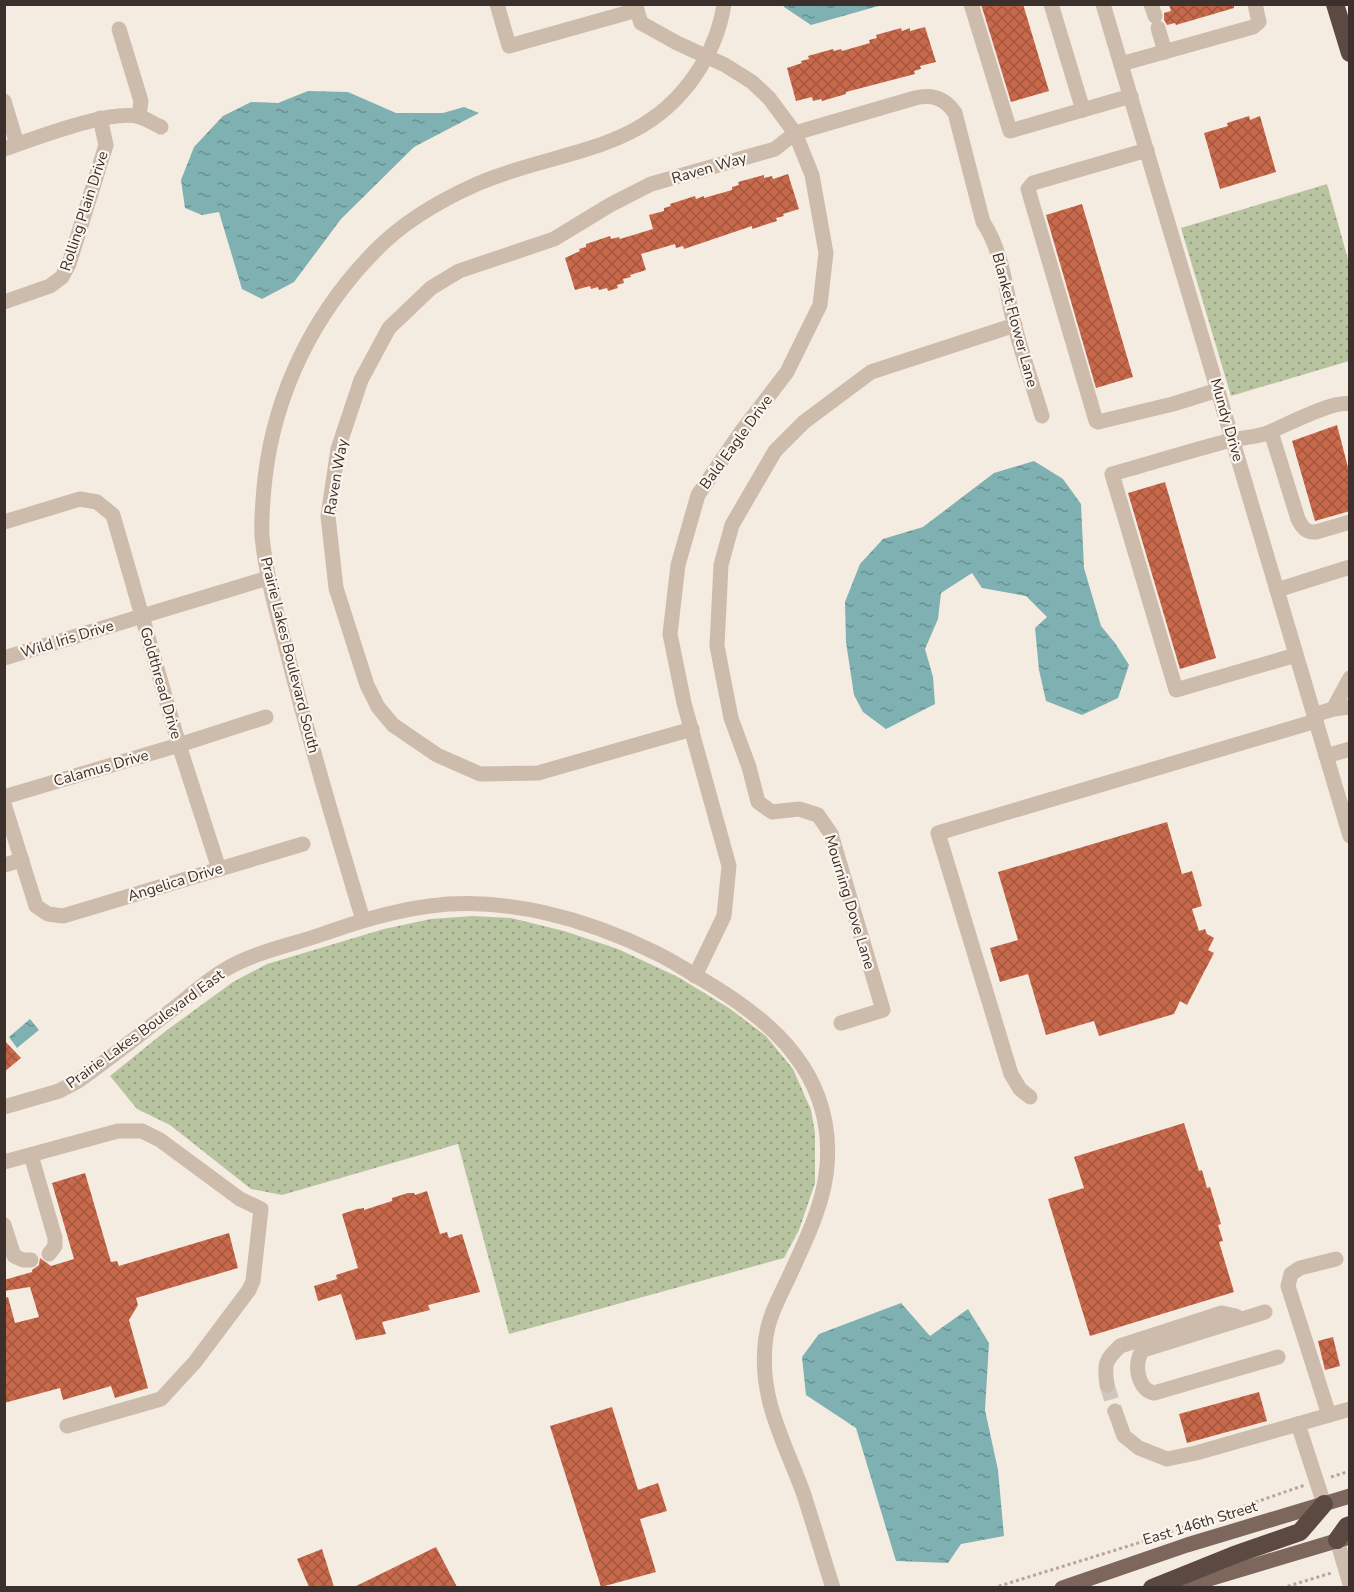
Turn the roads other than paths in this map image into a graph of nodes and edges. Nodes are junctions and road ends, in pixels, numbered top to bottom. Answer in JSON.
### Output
{"nodes":[{"id":1,"x":496,"y":4,"type":"edge"},
{"id":2,"x":724,"y":4,"type":"edge"},
{"id":3,"x":971,"y":4,"type":"edge"},
{"id":4,"x":1051,"y":4,"type":"edge"},
{"id":5,"x":1103,"y":4,"type":"edge"},
{"id":6,"x":1255,"y":4,"type":"edge"},
{"id":7,"x":1335,"y":4,"type":"edge"},
{"id":8,"x":636,"y":7,"type":"edge"},
{"id":9,"x":1155,"y":16,"type":"edge"},
{"id":10,"x":119,"y":29,"type":"dead end"},
{"id":11,"x":1165,"y":52,"type":"junction"},
{"id":12,"x":1350,"y":53,"type":"edge"},
{"id":13,"x":708,"y":57,"type":"junction"},
{"id":14,"x":1121,"y":64,"type":"junction"},
{"id":15,"x":1131,"y":96,"type":"junction"},
{"id":16,"x":4,"y":101,"type":"edge"},
{"id":17,"x":1083,"y":110,"type":"junction"},
{"id":18,"x":139,"y":116,"type":"junction"},
{"id":19,"x":100,"y":118,"type":"junction"},
{"id":20,"x":161,"y":127,"type":"dead end"},
{"id":21,"x":795,"y":133,"type":"junction"},
{"id":22,"x":11,"y":146,"type":"edge"},
{"id":23,"x":1147,"y":150,"type":"junction"},
{"id":24,"x":4,"y":302,"type":"edge"},
{"id":25,"x":1015,"y":325,"type":"junction"},
{"id":26,"x":1218,"y":390,"type":"junction"},
{"id":27,"x":1350,"y":405,"type":"edge"},
{"id":28,"x":1042,"y":416,"type":"dead end"},
{"id":29,"x":1271,"y":432,"type":"junction"},
{"id":30,"x":1232,"y":440,"type":"junction"},
{"id":31,"x":4,"y":522,"type":"edge"},
{"id":32,"x":1350,"y":522,"type":"edge"},
{"id":33,"x":1350,"y":567,"type":"edge"},
{"id":34,"x":268,"y":578,"type":"junction"},
{"id":35,"x":1277,"y":590,"type":"junction"},
{"id":36,"x":142,"y":616,"type":"junction"},
{"id":37,"x":1296,"y":655,"type":"junction"},
{"id":38,"x":4,"y":658,"type":"edge"},
{"id":39,"x":1350,"y":678,"type":"edge"},
{"id":40,"x":1350,"y":707,"type":"edge"},
{"id":41,"x":1333,"y":709,"type":"junction"},
{"id":42,"x":266,"y":717,"type":"dead end"},
{"id":43,"x":1315,"y":718,"type":"junction"},
{"id":44,"x":692,"y":729,"type":"junction"},
{"id":45,"x":180,"y":745,"type":"junction"},
{"id":46,"x":1350,"y":749,"type":"edge"},
{"id":47,"x":1326,"y":756,"type":"junction"},
{"id":48,"x":4,"y":796,"type":"edge"},
{"id":49,"x":4,"y":804,"type":"edge"},
{"id":50,"x":1350,"y":836,"type":"edge"},
{"id":51,"x":303,"y":844,"type":"dead end"},
{"id":52,"x":22,"y":860,"type":"junction"},
{"id":53,"x":4,"y":866,"type":"edge"},
{"id":54,"x":219,"y":869,"type":"junction"},
{"id":55,"x":363,"y":921,"type":"junction"},
{"id":56,"x":695,"y":976,"type":"junction"},
{"id":57,"x":841,"y":1023,"type":"dead end"},
{"id":58,"x":1030,"y":1097,"type":"dead end"},
{"id":59,"x":4,"y":1107,"type":"edge"},
{"id":60,"x":31,"y":1155,"type":"junction"},
{"id":61,"x":4,"y":1162,"type":"edge"},
{"id":62,"x":4,"y":1225,"type":"edge"},
{"id":63,"x":49,"y":1254,"type":"dead end"},
{"id":64,"x":1336,"y":1259,"type":"dead end"},
{"id":65,"x":31,"y":1260,"type":"dead end"},
{"id":66,"x":1265,"y":1312,"type":"dead end"},
{"id":67,"x":1238,"y":1320,"type":"junction"},
{"id":68,"x":1278,"y":1357,"type":"dead end"},
{"id":69,"x":1107,"y":1385,"type":"tunnel mouth"},
{"id":70,"x":1350,"y":1409,"type":"edge"},
{"id":71,"x":1115,"y":1411,"type":"tunnel mouth"},
{"id":72,"x":1329,"y":1415,"type":"junction"},
{"id":73,"x":1298,"y":1424,"type":"junction"},
{"id":74,"x":67,"y":1426,"type":"dead end"},
{"id":75,"x":1350,"y":1496,"type":"edge"},
{"id":76,"x":1324,"y":1504,"type":"junction"},
{"id":77,"x":1350,"y":1525,"type":"edge"},
{"id":78,"x":1343,"y":1538,"type":"edge"},
{"id":79,"x":1350,"y":1584,"type":"edge"},
{"id":80,"x":832,"y":1587,"type":"edge"},
{"id":81,"x":1062,"y":1587,"type":"edge"},
{"id":82,"x":1152,"y":1587,"type":"edge"},
{"id":83,"x":1179,"y":1587,"type":"edge"}],
"edges":[{"from":1,"to":8,"type":"street"},
{"from":2,"to":13,"type":"street","name":"Prairie Lakes Boulevard South"},
{"from":3,"to":17,"type":"street"},
{"from":4,"to":17,"type":"street"},
{"from":5,"to":14,"type":"street","name":"Mundy Drive"},
{"from":6,"to":11,"type":"street"},
{"from":7,"to":12,"type":"highway"},
{"from":8,"to":13,"type":"street","name":"Bald Eagle Drive"},
{"from":9,"to":11,"type":"street"},
{"from":10,"to":18,"type":"street"},
{"from":11,"to":14,"type":"street"},
{"from":13,"to":21,"type":"street","name":"Bald Eagle Drive"},
{"from":13,"to":34,"type":"street","name":"Prairie Lakes Boulevard South"},
{"from":14,"to":15,"type":"street","name":"Mundy Drive"},
{"from":15,"to":17,"type":"street"},
{"from":15,"to":23,"type":"street","name":"Mundy Drive"},
{"from":16,"to":22,"type":"street"},
{"from":18,"to":19,"type":"street"},
{"from":18,"to":20,"type":"street"},
{"from":19,"to":22,"type":"street"},
{"from":19,"to":24,"type":"street","name":"Rolling Plain Drive"},
{"from":21,"to":25,"type":"street","name":"Blanket Flower Lane"},
{"from":21,"to":44,"type":"street","name":"Bald Eagle Drive"},
{"from":21,"to":44,"type":"street","name":"Raven Way"},
{"from":23,"to":26,"type":"street","name":"Mundy Drive"},
{"from":23,"to":26,"type":"street"},
{"from":25,"to":28,"type":"street","name":"Blanket Flower Lane"},
{"from":25,"to":57,"type":"street","name":"Mourning Dove Lane"},
{"from":26,"to":30,"type":"street","name":"Mundy Drive"},
{"from":27,"to":29,"type":"street"},
{"from":29,"to":30,"type":"street"},
{"from":29,"to":32,"type":"street"},
{"from":30,"to":35,"type":"street","name":"Mundy Drive"},
{"from":30,"to":37,"type":"street"},
{"from":31,"to":36,"type":"street","name":"Goldthread Drive"},
{"from":33,"to":35,"type":"street"},
{"from":34,"to":36,"type":"street","name":"Wild Iris Drive"},
{"from":34,"to":55,"type":"street","name":"Prairie Lakes Boulevard South"},
{"from":35,"to":37,"type":"street","name":"Mundy Drive"},
{"from":36,"to":38,"type":"street","name":"Wild Iris Drive"},
{"from":36,"to":45,"type":"street","name":"Goldthread Drive"},
{"from":37,"to":43,"type":"street","name":"Mundy Drive"},
{"from":39,"to":41,"type":"street"},
{"from":40,"to":41,"type":"street"},
{"from":41,"to":43,"type":"street"},
{"from":42,"to":45,"type":"street","name":"Calamus Drive"},
{"from":43,"to":47,"type":"street","name":"Mundy Drive"},
{"from":43,"to":58,"type":"street"},
{"from":44,"to":56,"type":"street","name":"Bald Eagle Drive"},
{"from":45,"to":48,"type":"street","name":"Calamus Drive"},
{"from":45,"to":54,"type":"street","name":"Goldthread Drive"},
{"from":46,"to":47,"type":"street"},
{"from":47,"to":50,"type":"street","name":"Mundy Drive"},
{"from":49,"to":52,"type":"street"},
{"from":51,"to":54,"type":"street","name":"Angelica Drive"},
{"from":52,"to":53,"type":"street"},
{"from":52,"to":54,"type":"street","name":"Angelica Drive"},
{"from":55,"to":56,"type":"street","name":"Prairie Lakes Boulevard East"},
{"from":55,"to":59,"type":"street","name":"Prairie Lakes Boulevard East"},
{"from":56,"to":80,"type":"street","name":"Prairie Lakes Boulevard East"},
{"from":60,"to":61,"type":"street"},
{"from":60,"to":63,"type":"street"},
{"from":60,"to":74,"type":"street"},
{"from":62,"to":65,"type":"street"},
{"from":64,"to":72,"type":"street"},
{"from":66,"to":67,"type":"street"},
{"from":67,"to":68,"type":"street"},
{"from":67,"to":69,"type":"street"},
{"from":70,"to":72,"type":"street"},
{"from":71,"to":73,"type":"street"},
{"from":72,"to":73,"type":"street"},
{"from":73,"to":76,"type":"street"},
{"from":75,"to":76,"type":"main road","name":"East 146th Street"},
{"from":76,"to":81,"type":"main road","name":"East 146th Street"},
{"from":76,"to":82,"type":"highway"},
{"from":77,"to":78,"type":"highway"},
{"from":78,"to":79,"type":"street"},
{"from":78,"to":83,"type":"main road"}]}
